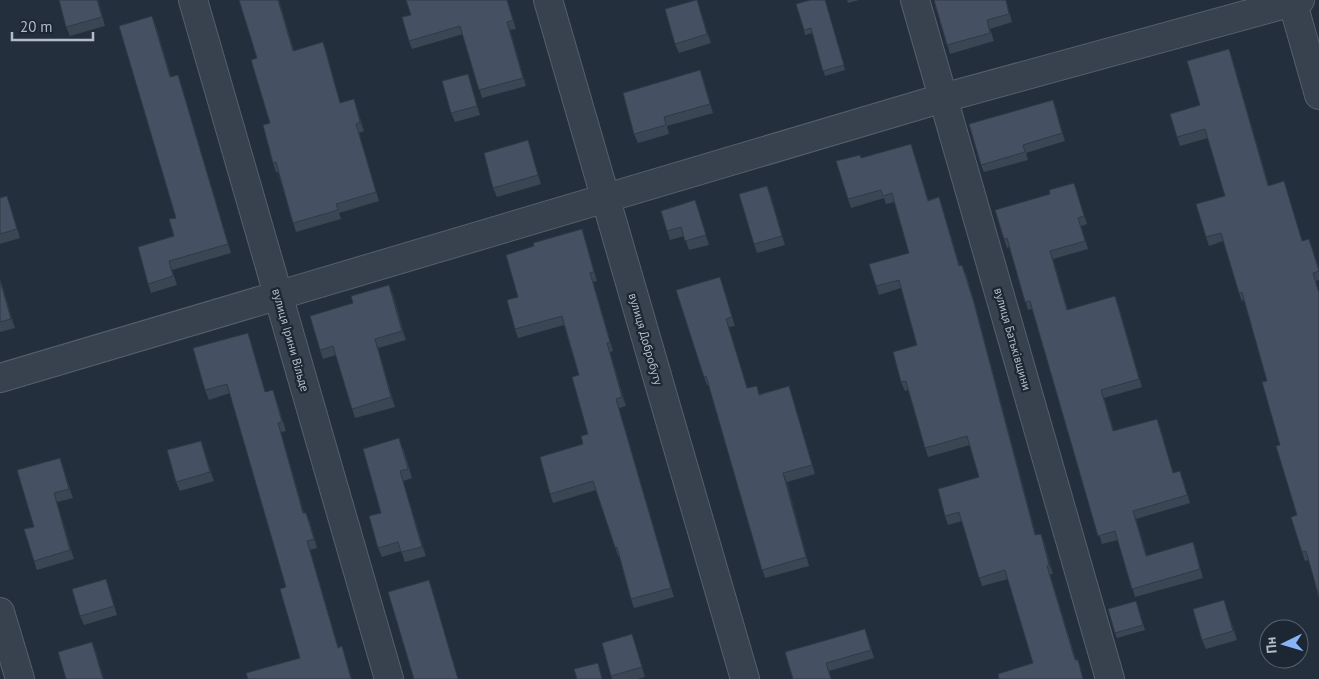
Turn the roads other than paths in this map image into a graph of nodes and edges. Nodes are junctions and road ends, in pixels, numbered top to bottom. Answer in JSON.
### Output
{"nodes":[{"id":1,"x":193,"y":0,"type":"edge"},
{"id":2,"x":548,"y":0,"type":"edge"},
{"id":3,"x":915,"y":0,"type":"edge"},
{"id":4,"x":1295,"y":1,"type":"edge"},
{"id":5,"x":1319,"y":94,"type":"edge"},
{"id":6,"x":943,"y":98,"type":"junction"},
{"id":7,"x":606,"y":198,"type":"junction"},
{"id":8,"x":278,"y":294,"type":"junction"},
{"id":9,"x":0,"y":378,"type":"edge"},
{"id":10,"x":0,"y":612,"type":"edge"},
{"id":11,"x":20,"y":679,"type":"edge"},
{"id":12,"x":389,"y":679,"type":"edge"},
{"id":13,"x":745,"y":679,"type":"edge"},
{"id":14,"x":1110,"y":679,"type":"edge"}],
"edges":[{"from":1,"to":8,"type":"street","name":"вулиця Ірини Вільде"},
{"from":2,"to":7,"type":"street","name":"вулиця Добробуту"},
{"from":3,"to":6,"type":"street","name":"вулиця Батьківщини"},
{"from":4,"to":5,"type":"street"},
{"from":4,"to":6,"type":"street"},
{"from":6,"to":7,"type":"street"},
{"from":6,"to":14,"type":"street","name":"вулиця Батьківщини"},
{"from":7,"to":8,"type":"street"},
{"from":7,"to":13,"type":"street","name":"вулиця Добробуту"},
{"from":8,"to":9,"type":"street"},
{"from":8,"to":12,"type":"street","name":"вулиця Ірини Вільде"},
{"from":10,"to":11,"type":"street"}]}
